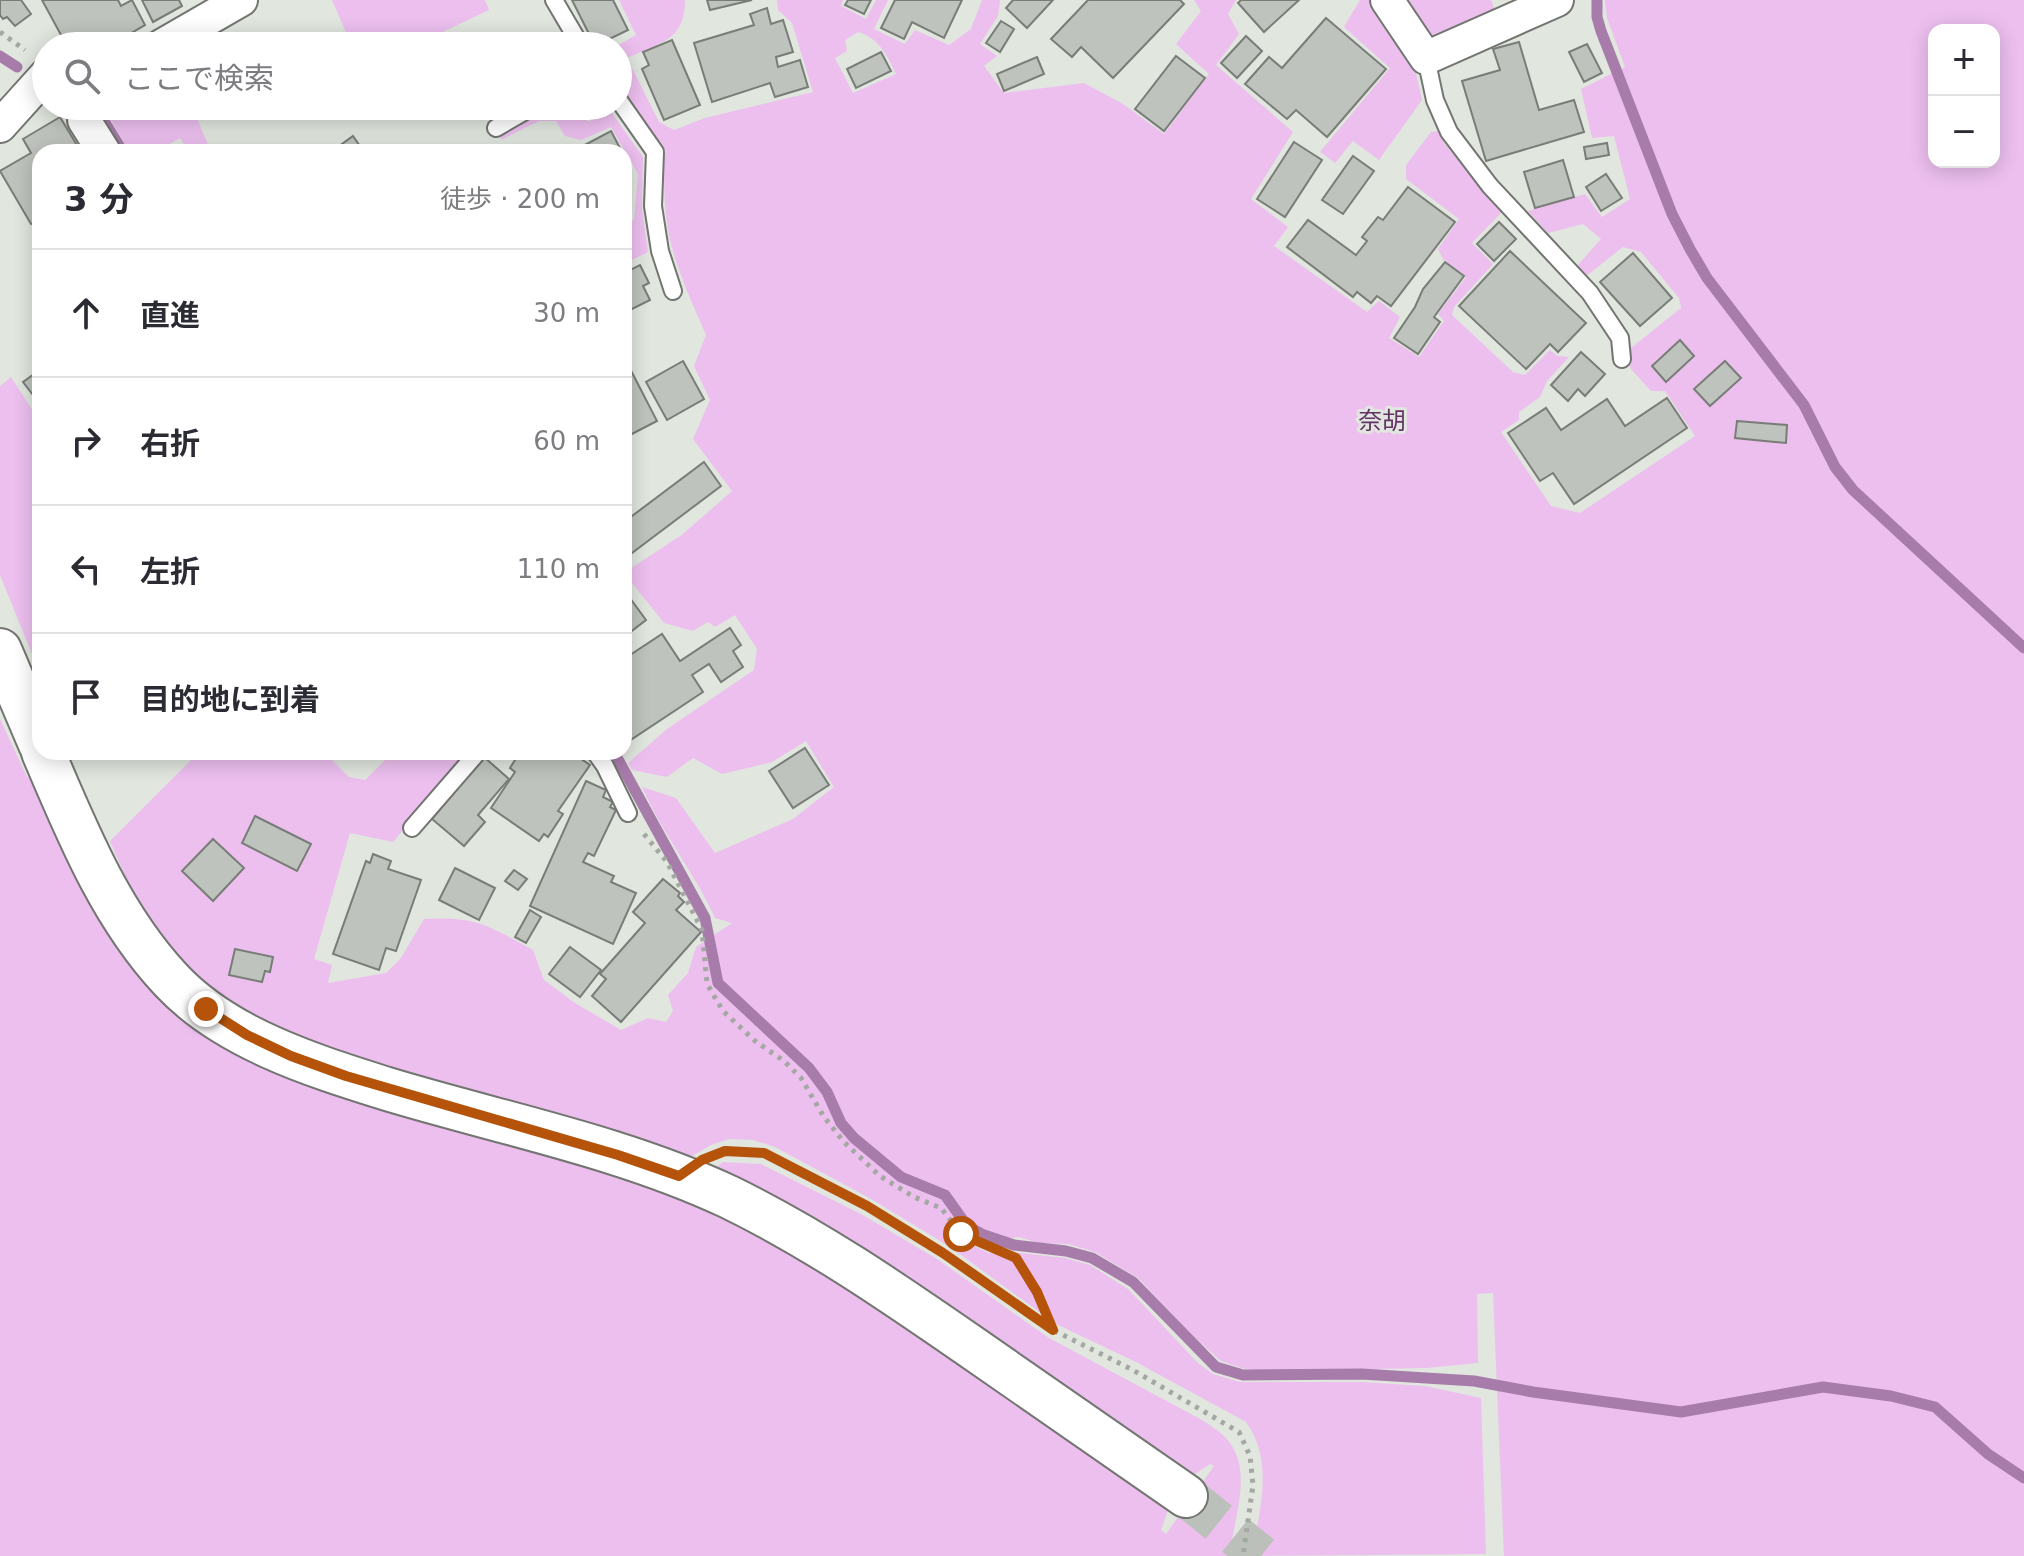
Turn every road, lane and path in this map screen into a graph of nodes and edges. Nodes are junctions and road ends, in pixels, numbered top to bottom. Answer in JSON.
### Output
{"nodes":[{"id":1,"x":241,"y":0,"type":"edge"},
{"id":2,"x":554,"y":0,"type":"edge"},
{"id":3,"x":1387,"y":0,"type":"edge"},
{"id":4,"x":1557,"y":0,"type":"edge"},
{"id":5,"x":185,"y":32,"type":"edge"},
{"id":6,"x":573,"y":32,"type":"edge"},
{"id":7,"x":1426,"y":58,"type":"junction"},
{"id":8,"x":32,"y":91,"type":"edge"},
{"id":9,"x":632,"y":119,"type":"edge"},
{"id":10,"x":84,"y":120,"type":"edge"},
{"id":11,"x":510,"y":120,"type":"edge"},
{"id":12,"x":0,"y":126,"type":"edge"},
{"id":13,"x":496,"y":128,"type":"dead end"},
{"id":14,"x":99,"y":144,"type":"edge"},
{"id":15,"x":673,"y":291,"type":"dead end"},
{"id":16,"x":1622,"y":359,"type":"dead end"},
{"id":17,"x":0,"y":650,"type":"edge"},
{"id":18,"x":32,"y":725,"type":"edge"},
{"id":19,"x":47,"y":760,"type":"edge"},
{"id":20,"x":471,"y":760,"type":"edge"},
{"id":21,"x":601,"y":760,"type":"edge"},
{"id":22,"x":628,"y":813,"type":"joint"},
{"id":23,"x":412,"y":828,"type":"dead end"},
{"id":24,"x":679,"y":1176,"type":"junction"},
{"id":25,"x":1053,"y":1330,"type":"junction"},
{"id":26,"x":1186,"y":1496,"type":"tunnel mouth"},
{"id":27,"x":1243,"y":1556,"type":"edge"}],
"edges":[{"from":1,"to":5,"type":"street"},
{"from":2,"to":6,"type":"lane"},
{"from":3,"to":7,"type":"street"},
{"from":4,"to":7,"type":"street"},
{"from":7,"to":16,"type":"lane"},
{"from":8,"to":12,"type":"street"},
{"from":9,"to":15,"type":"lane"},
{"from":10,"to":14,"type":"street"},
{"from":11,"to":13,"type":"lane"},
{"from":17,"to":18,"type":"street"},
{"from":19,"to":24,"type":"street"},
{"from":20,"to":23,"type":"lane"},
{"from":21,"to":22,"type":"lane"},
{"from":22,"to":25,"type":"path"},
{"from":24,"to":25,"type":"path"},
{"from":24,"to":26,"type":"street"},
{"from":25,"to":27,"type":"path"}]}
